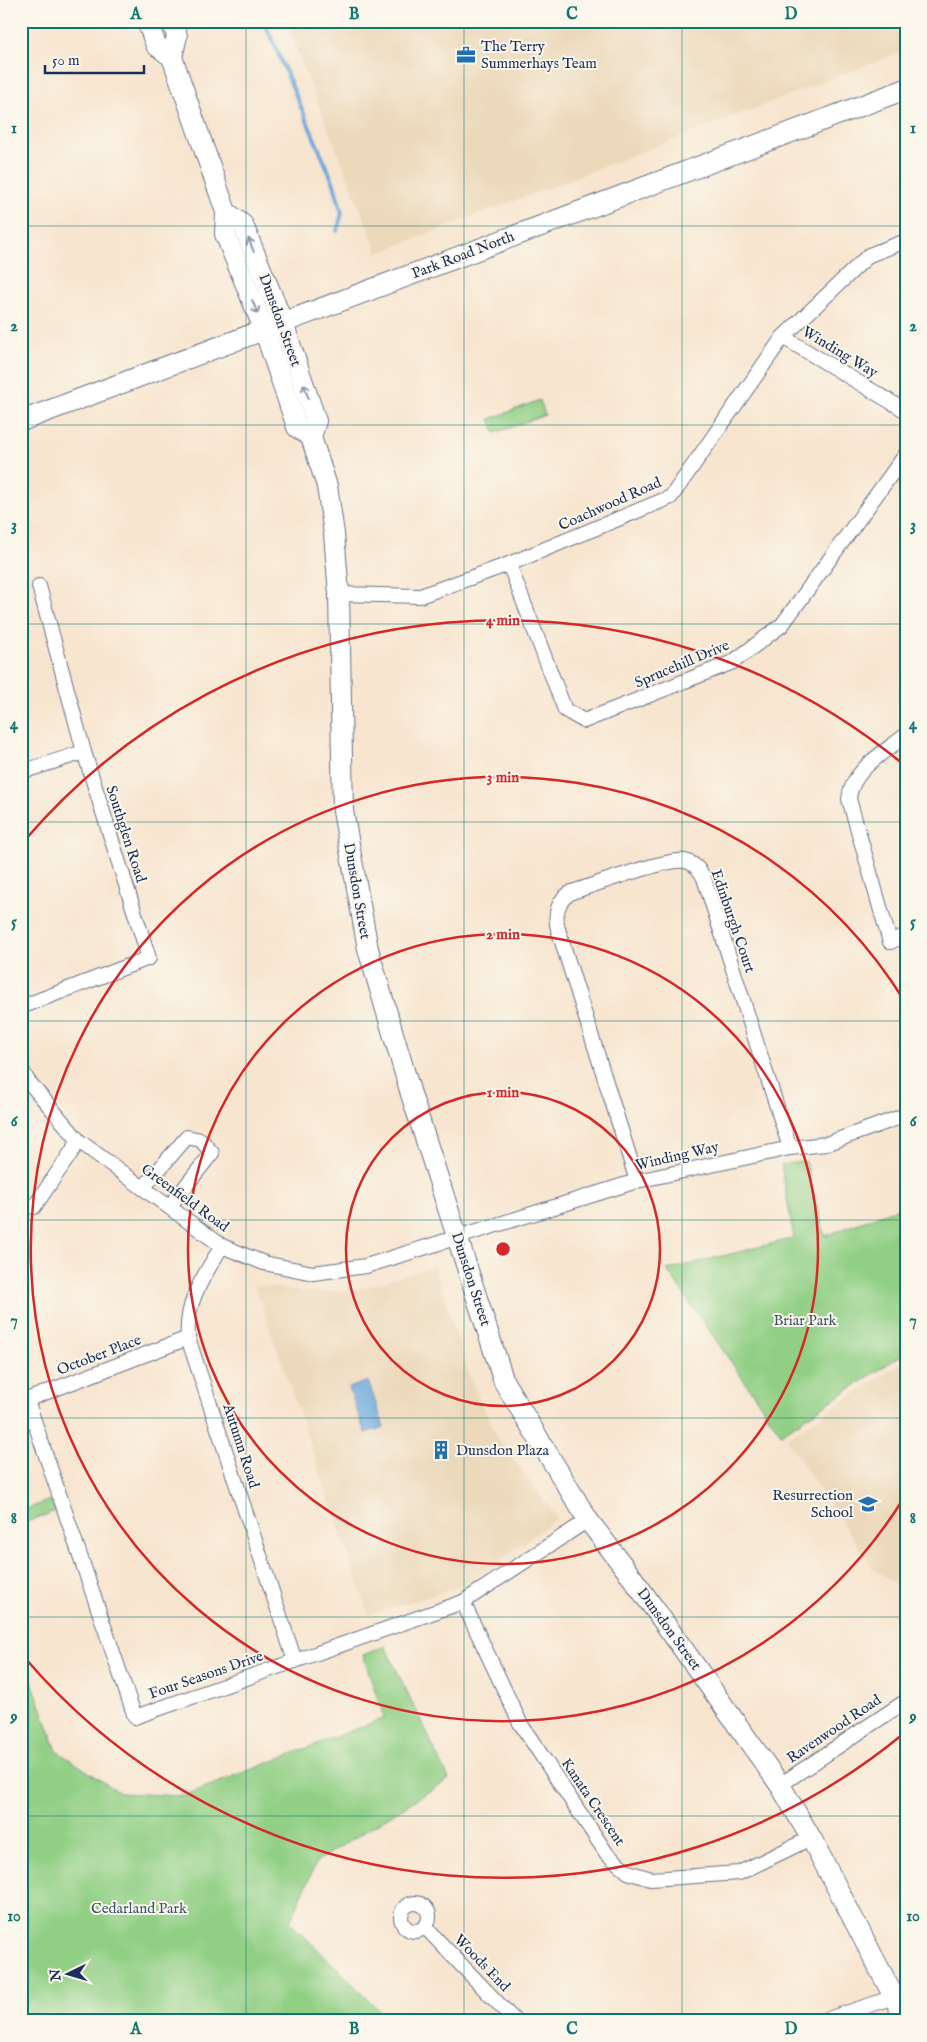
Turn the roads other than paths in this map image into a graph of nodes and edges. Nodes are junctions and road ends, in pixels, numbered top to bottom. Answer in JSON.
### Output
{"nodes":[{"id":1,"x":147,"y":21,"type":"edge"},
{"id":2,"x":172,"y":21,"type":"edge"},
{"id":3,"x":172,"y":57,"type":"junction"},
{"id":4,"x":906,"y":88,"type":"edge"},
{"id":5,"x":906,"y":241,"type":"edge"},
{"id":6,"x":273,"y":326,"type":"junction"},
{"id":7,"x":783,"y":337,"type":"junction"},
{"id":8,"x":906,"y":411,"type":"edge"},
{"id":9,"x":21,"y":421,"type":"edge"},
{"id":10,"x":906,"y":454,"type":"edge"},
{"id":11,"x":509,"y":564,"type":"junction"},
{"id":12,"x":39,"y":586,"type":"dead end"},
{"id":13,"x":340,"y":594,"type":"junction"},
{"id":14,"x":906,"y":735,"type":"edge"},
{"id":15,"x":84,"y":752,"type":"junction"},
{"id":16,"x":21,"y":772,"type":"edge"},
{"id":17,"x":906,"y":935,"type":"edge"},
{"id":18,"x":21,"y":1007,"type":"edge"},
{"id":19,"x":21,"y":1068,"type":"edge"},
{"id":20,"x":906,"y":1115,"type":"edge"},
{"id":21,"x":79,"y":1141,"type":"junction"},
{"id":22,"x":790,"y":1148,"type":"junction"},
{"id":23,"x":637,"y":1182,"type":"junction"},
{"id":24,"x":143,"y":1188,"type":"junction"},
{"id":25,"x":34,"y":1207,"type":"dead end"},
{"id":26,"x":169,"y":1207,"type":"junction"},
{"id":27,"x":458,"y":1239,"type":"junction"},
{"id":28,"x":222,"y":1246,"type":"junction"},
{"id":29,"x":188,"y":1338,"type":"junction"},
{"id":30,"x":24,"y":1401,"type":"edge"},
{"id":31,"x":588,"y":1520,"type":"junction"},
{"id":32,"x":463,"y":1602,"type":"junction"},
{"id":33,"x":295,"y":1661,"type":"junction"},
{"id":34,"x":906,"y":1701,"type":"edge"},
{"id":35,"x":780,"y":1784,"type":"junction"},
{"id":36,"x":811,"y":1838,"type":"junction"},
{"id":37,"x":425,"y":1927,"type":"dead end"},
{"id":38,"x":894,"y":1997,"type":"junction"},
{"id":39,"x":906,"y":2020,"type":"edge"},
{"id":40,"x":515,"y":2021,"type":"edge"},
{"id":41,"x":822,"y":2021,"type":"edge"}],
"edges":[{"from":1,"to":3,"type":"main road","name":"Dunsdon Street"},
{"from":2,"to":3,"type":"main road"},
{"from":3,"to":6,"type":"main road","name":"Dunsdon Street"},
{"from":4,"to":6,"type":"main road","name":"Park Road North"},
{"from":5,"to":7,"type":"street","name":"Coachwood Road"},
{"from":6,"to":9,"type":"main road","name":"Park Road North"},
{"from":6,"to":13,"type":"main road","name":"Dunsdon Street"},
{"from":7,"to":8,"type":"street","name":"Winding Way"},
{"from":7,"to":11,"type":"street","name":"Coachwood Road"},
{"from":10,"to":11,"type":"street","name":"Sprucehill Drive"},
{"from":11,"to":13,"type":"street","name":"Coachwood Road"},
{"from":12,"to":15,"type":"street","name":"Southglen Road"},
{"from":13,"to":27,"type":"main road","name":"Dunsdon Street"},
{"from":14,"to":17,"type":"street"},
{"from":15,"to":16,"type":"street"},
{"from":15,"to":18,"type":"street","name":"Southglen Road"},
{"from":19,"to":21,"type":"street","name":"Greenfield Road"},
{"from":20,"to":22,"type":"street","name":"Winding Way"},
{"from":21,"to":24,"type":"street","name":"Greenfield Road"},
{"from":21,"to":25,"type":"street"},
{"from":22,"to":23,"type":"street","name":"Winding Way"},
{"from":22,"to":23,"type":"street","name":"Edinburgh Court"},
{"from":23,"to":27,"type":"street","name":"Winding Way"},
{"from":24,"to":26,"type":"street","name":"Greenfield Road"},
{"from":24,"to":26,"type":"street"},
{"from":26,"to":28,"type":"street","name":"Greenfield Road"},
{"from":27,"to":28,"type":"street","name":"Greenfield Road"},
{"from":27,"to":31,"type":"main road","name":"Dunsdon Street"},
{"from":28,"to":29,"type":"street","name":"Autumn Road"},
{"from":29,"to":30,"type":"street","name":"October Place"},
{"from":29,"to":33,"type":"street","name":"Autumn Road"},
{"from":30,"to":33,"type":"street","name":"Four Seasons Drive"},
{"from":31,"to":32,"type":"street","name":"Four Seasons Drive"},
{"from":31,"to":35,"type":"main road","name":"Dunsdon Street"},
{"from":32,"to":33,"type":"street","name":"Four Seasons Drive"},
{"from":32,"to":36,"type":"street","name":"Kanata Crescent"},
{"from":34,"to":35,"type":"street","name":"Ravenwood Road"},
{"from":35,"to":36,"type":"main road","name":"Dunsdon Street"},
{"from":36,"to":38,"type":"main road","name":"Dunsdon Street"},
{"from":37,"to":40,"type":"street","name":"Woods End"},
{"from":38,"to":39,"type":"main road","name":"Dunsdon Street"},
{"from":38,"to":41,"type":"street"}]}
